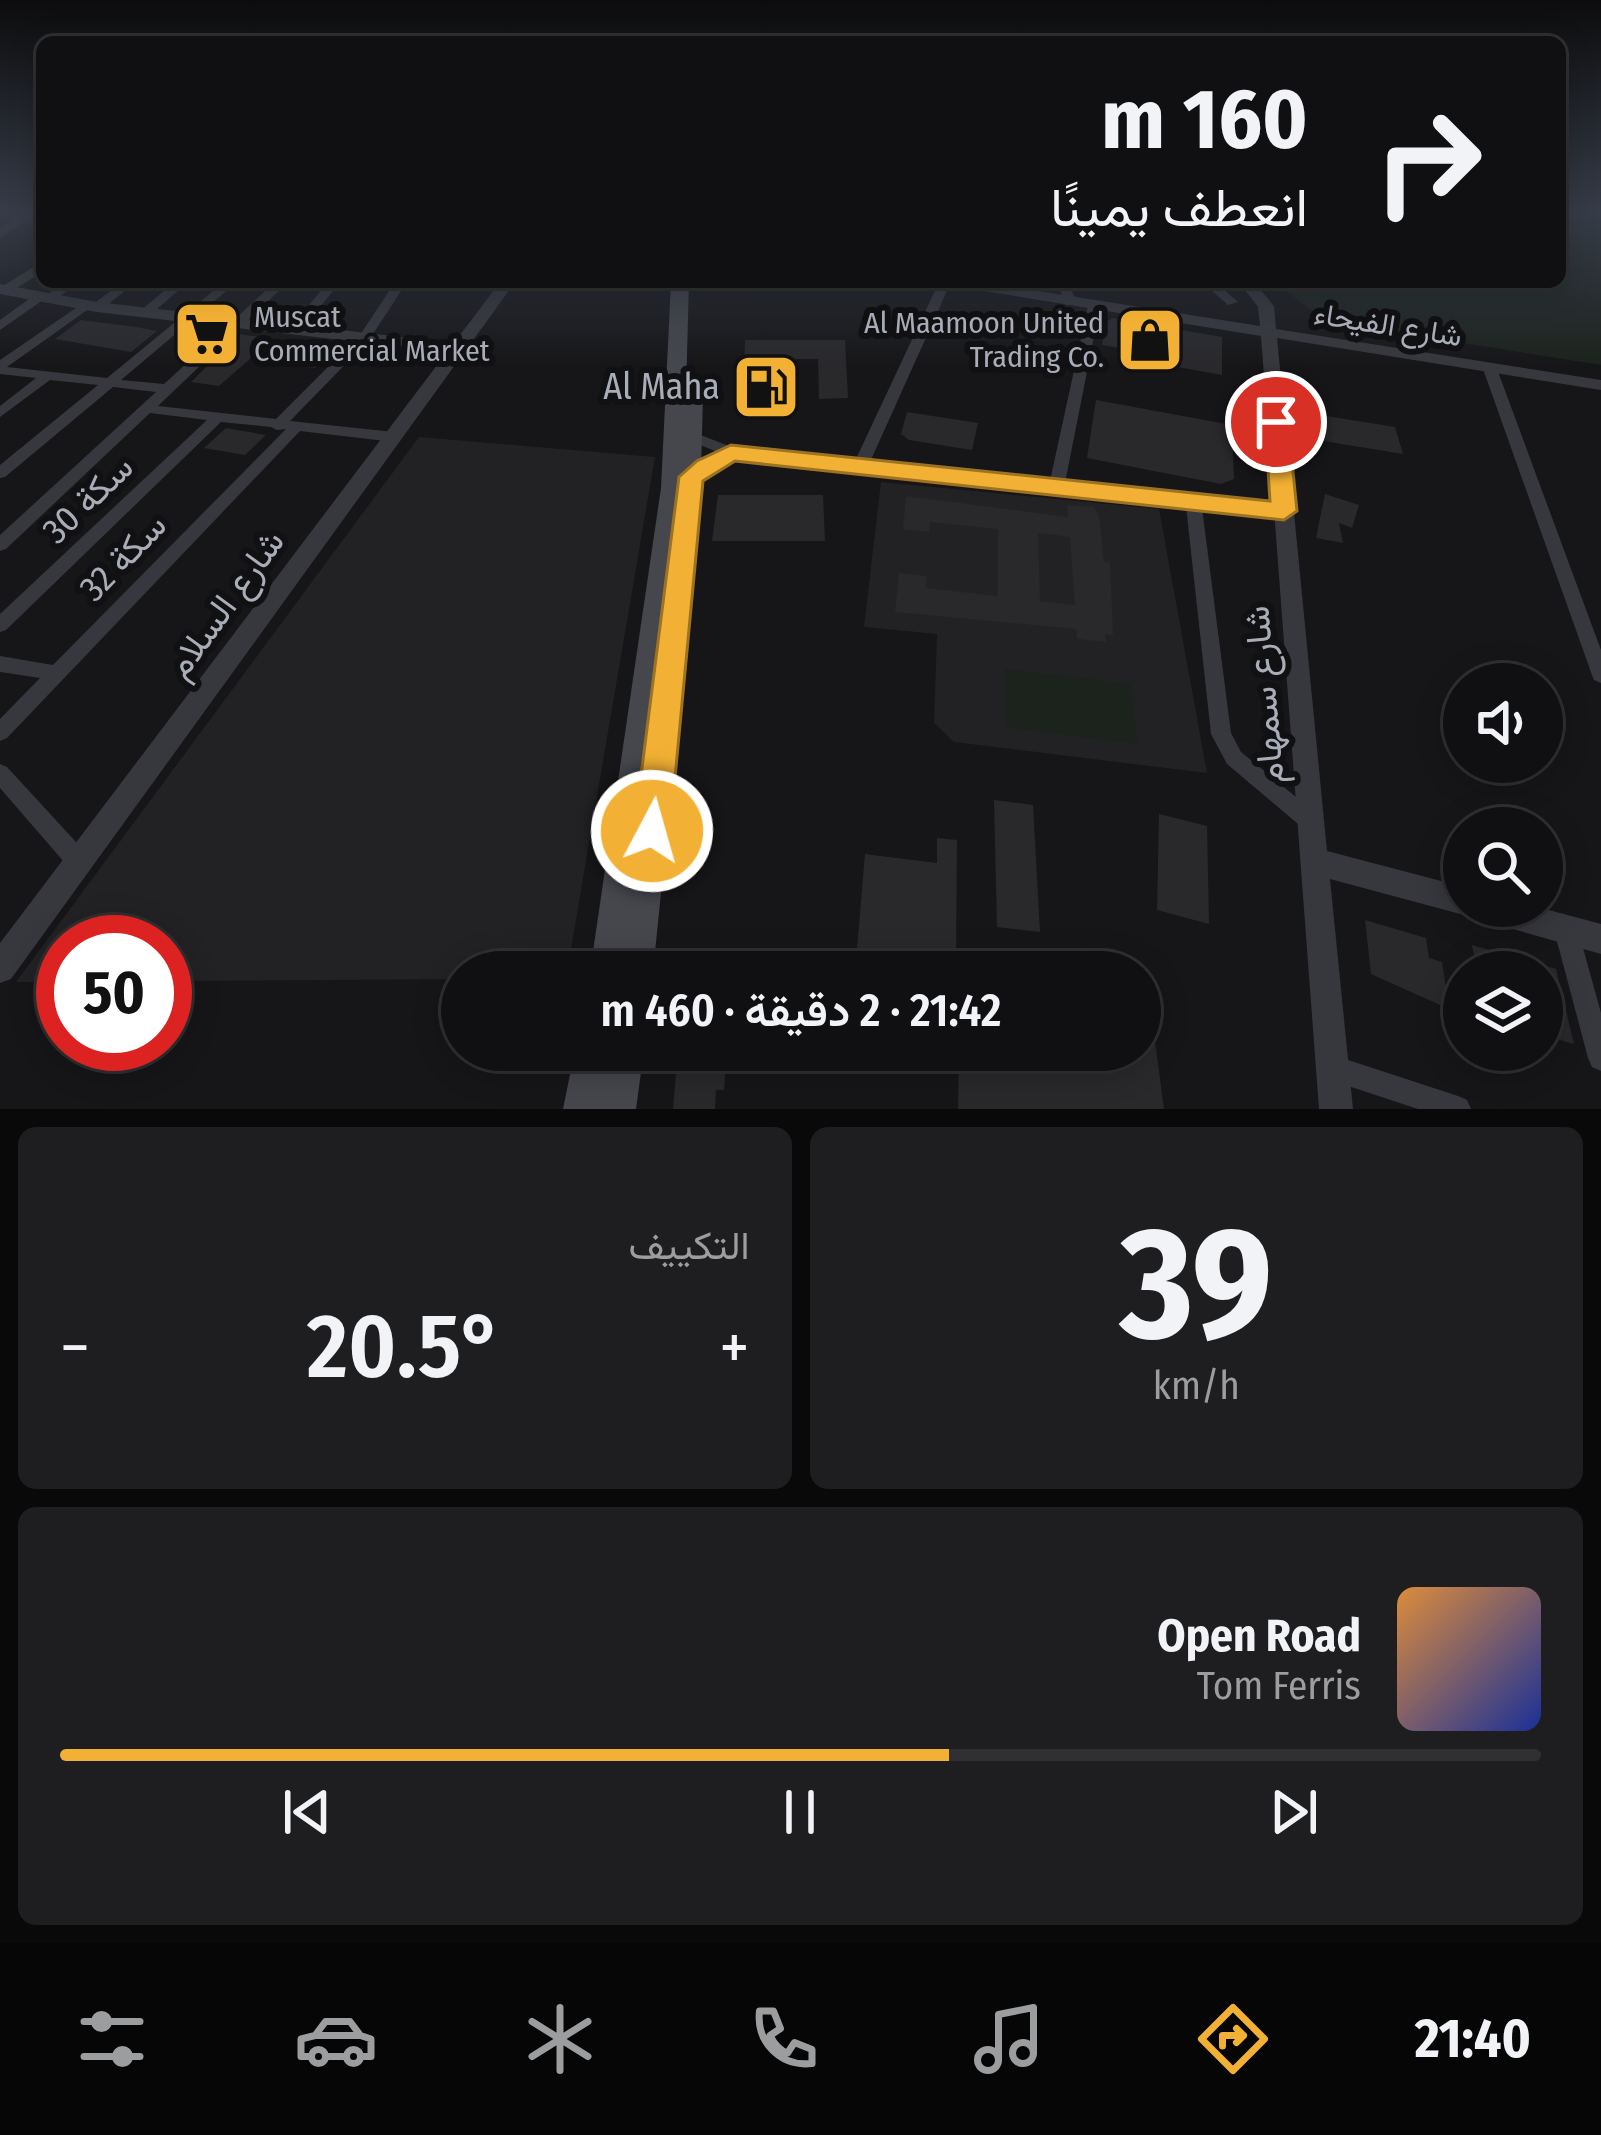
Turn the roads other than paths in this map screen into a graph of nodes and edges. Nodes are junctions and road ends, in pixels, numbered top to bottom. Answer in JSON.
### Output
{"nodes":[{"id":1,"x":36,"y":270,"type":"edge"},
{"id":2,"x":62,"y":288,"type":"edge"},
{"id":3,"x":120,"y":288,"type":"edge"},
{"id":4,"x":175,"y":288,"type":"edge"},
{"id":5,"x":224,"y":288,"type":"edge"},
{"id":6,"x":277,"y":288,"type":"edge"},
{"id":7,"x":329,"y":288,"type":"edge"},
{"id":8,"x":397,"y":288,"type":"edge"},
{"id":9,"x":503,"y":288,"type":"edge"},
{"id":10,"x":680,"y":288,"type":"edge"},
{"id":11,"x":695,"y":288,"type":"edge"},
{"id":12,"x":946,"y":288,"type":"edge"},
{"id":13,"x":985,"y":288,"type":"edge"},
{"id":14,"x":1065,"y":288,"type":"edge"},
{"id":15,"x":2,"y":290,"type":"edge"},
{"id":16,"x":1239,"y":292,"type":"edge"},
{"id":17,"x":44,"y":298,"type":"junction"},
{"id":18,"x":1070,"y":302,"type":"junction"},
{"id":19,"x":1094,"y":305,"type":"junction"},
{"id":20,"x":92,"y":306,"type":"junction"},
{"id":21,"x":145,"y":313,"type":"junction"},
{"id":22,"x":193,"y":317,"type":"junction"},
{"id":23,"x":241,"y":322,"type":"junction"},
{"id":24,"x":0,"y":326,"type":"edge"},
{"id":25,"x":296,"y":328,"type":"junction"},
{"id":26,"x":1269,"y":334,"type":"junction"},
{"id":27,"x":364,"y":337,"type":"junction"},
{"id":28,"x":457,"y":348,"type":"junction"},
{"id":29,"x":0,"y":368,"type":"edge"},
{"id":30,"x":1490,"y":369,"type":"junction"},
{"id":31,"x":48,"y":375,"type":"junction"},
{"id":32,"x":110,"y":382,"type":"junction"},
{"id":33,"x":1601,"y":386,"type":"edge"},
{"id":34,"x":170,"y":389,"type":"junction"},
{"id":35,"x":150,"y":409,"type":"junction"},
{"id":36,"x":0,"y":413,"type":"edge"},
{"id":37,"x":217,"y":418,"type":"junction"},
{"id":38,"x":285,"y":427,"type":"junction"},
{"id":39,"x":394,"y":436,"type":"junction"},
{"id":40,"x":693,"y":437,"type":"junction"},
{"id":41,"x":731,"y":453,"type":"junction"},
{"id":42,"x":861,"y":465,"type":"junction"},
{"id":43,"x":0,"y":473,"type":"edge"},
{"id":44,"x":691,"y":477,"type":"junction"},
{"id":45,"x":1056,"y":487,"type":"junction"},
{"id":46,"x":1193,"y":501,"type":"junction"},
{"id":47,"x":1284,"y":511,"type":"junction"},
{"id":48,"x":0,"y":545,"type":"edge"},
{"id":49,"x":0,"y":625,"type":"edge"},
{"id":50,"x":0,"y":664,"type":"edge"},
{"id":51,"x":57,"y":673,"type":"junction"},
{"id":52,"x":1601,"y":675,"type":"edge"},
{"id":53,"x":0,"y":732,"type":"edge"},
{"id":54,"x":0,"y":773,"type":"edge"},
{"id":55,"x":1311,"y":822,"type":"junction"},
{"id":56,"x":1315,"y":861,"type":"junction"},
{"id":57,"x":79,"y":862,"type":"junction"},
{"id":58,"x":1443,"y":896,"type":"edge"},
{"id":59,"x":1556,"y":927,"type":"edge"},
{"id":60,"x":1567,"y":930,"type":"junction"},
{"id":61,"x":1601,"y":939,"type":"edge"},
{"id":62,"x":610,"y":951,"type":"edge"},
{"id":63,"x":638,"y":951,"type":"edge"},
{"id":64,"x":0,"y":968,"type":"edge"},
{"id":65,"x":1601,"y":1058,"type":"edge"},
{"id":66,"x":1333,"y":1068,"type":"junction"},
{"id":67,"x":589,"y":1071,"type":"edge"},
{"id":68,"x":623,"y":1071,"type":"edge"},
{"id":69,"x":582,"y":1109,"type":"edge"},
{"id":70,"x":617,"y":1109,"type":"edge"},
{"id":71,"x":1336,"y":1109,"type":"edge"},
{"id":72,"x":1458,"y":1109,"type":"edge"}],
"edges":[{"from":1,"to":15,"type":"street"},
{"from":2,"to":17,"type":"street"},
{"from":3,"to":20,"type":"street"},
{"from":4,"to":21,"type":"street"},
{"from":5,"to":22,"type":"street"},
{"from":6,"to":23,"type":"street"},
{"from":7,"to":25,"type":"street"},
{"from":8,"to":27,"type":"street","name":"سكة 32"},
{"from":9,"to":28,"type":"street","name":"شارع السلام"},
{"from":10,"to":62,"type":"main road"},
{"from":11,"to":40,"type":"main road"},
{"from":12,"to":42,"type":"street"},
{"from":13,"to":18,"type":"street","name":"شارع الفيحاء"},
{"from":14,"to":18,"type":"street"},
{"from":15,"to":17,"type":"street"},
{"from":16,"to":26,"type":"street","name":"شارع سمهام"},
{"from":17,"to":20,"type":"street"},
{"from":17,"to":24,"type":"street"},
{"from":18,"to":19,"type":"street","name":"شارع الفيحاء"},
{"from":19,"to":26,"type":"street","name":"شارع الفيحاء"},
{"from":19,"to":45,"type":"street"},
{"from":20,"to":21,"type":"street"},
{"from":20,"to":29,"type":"street"},
{"from":21,"to":22,"type":"street"},
{"from":22,"to":23,"type":"street"},
{"from":22,"to":32,"type":"street"},
{"from":23,"to":25,"type":"street"},
{"from":23,"to":34,"type":"street"},
{"from":25,"to":27,"type":"street"},
{"from":26,"to":30,"type":"street","name":"شارع الفيحاء"},
{"from":26,"to":47,"type":"street","name":"شارع سمهام"},
{"from":27,"to":28,"type":"street"},
{"from":27,"to":38,"type":"street","name":"سكة 32"},
{"from":28,"to":39,"type":"street","name":"شارع السلام"},
{"from":29,"to":31,"type":"street"},
{"from":30,"to":33,"type":"street","name":"شارع الفيحاء"},
{"from":30,"to":52,"type":"street"},
{"from":31,"to":32,"type":"street"},
{"from":31,"to":36,"type":"street"},
{"from":32,"to":34,"type":"street"},
{"from":32,"to":43,"type":"street"},
{"from":34,"to":35,"type":"street"},
{"from":35,"to":37,"type":"street"},
{"from":35,"to":48,"type":"street"},
{"from":37,"to":38,"type":"street"},
{"from":37,"to":49,"type":"street","name":"سكة 30"},
{"from":38,"to":39,"type":"street"},
{"from":38,"to":51,"type":"street","name":"سكة 32"},
{"from":39,"to":57,"type":"street","name":"شارع السلام"},
{"from":40,"to":41,"type":"street"},
{"from":40,"to":44,"type":"main road"},
{"from":41,"to":42,"type":"street"},
{"from":41,"to":44,"type":"street"},
{"from":42,"to":45,"type":"street"},
{"from":44,"to":63,"type":"main road"},
{"from":45,"to":46,"type":"street"},
{"from":46,"to":47,"type":"street"},
{"from":46,"to":55,"type":"street"},
{"from":47,"to":55,"type":"street","name":"شارع سمهام"},
{"from":50,"to":51,"type":"street"},
{"from":51,"to":53,"type":"street","name":"سكة 32"},
{"from":54,"to":57,"type":"street"},
{"from":55,"to":56,"type":"street","name":"شارع سمهام"},
{"from":56,"to":58,"type":"street"},
{"from":56,"to":66,"type":"street","name":"شارع سمهام"},
{"from":57,"to":64,"type":"street","name":"شارع السلام"},
{"from":59,"to":60,"type":"street"},
{"from":60,"to":61,"type":"street"},
{"from":60,"to":65,"type":"street"},
{"from":66,"to":71,"type":"street","name":"شارع سمهام"},
{"from":66,"to":72,"type":"street"},
{"from":67,"to":69,"type":"main road"},
{"from":68,"to":70,"type":"main road"}]}
